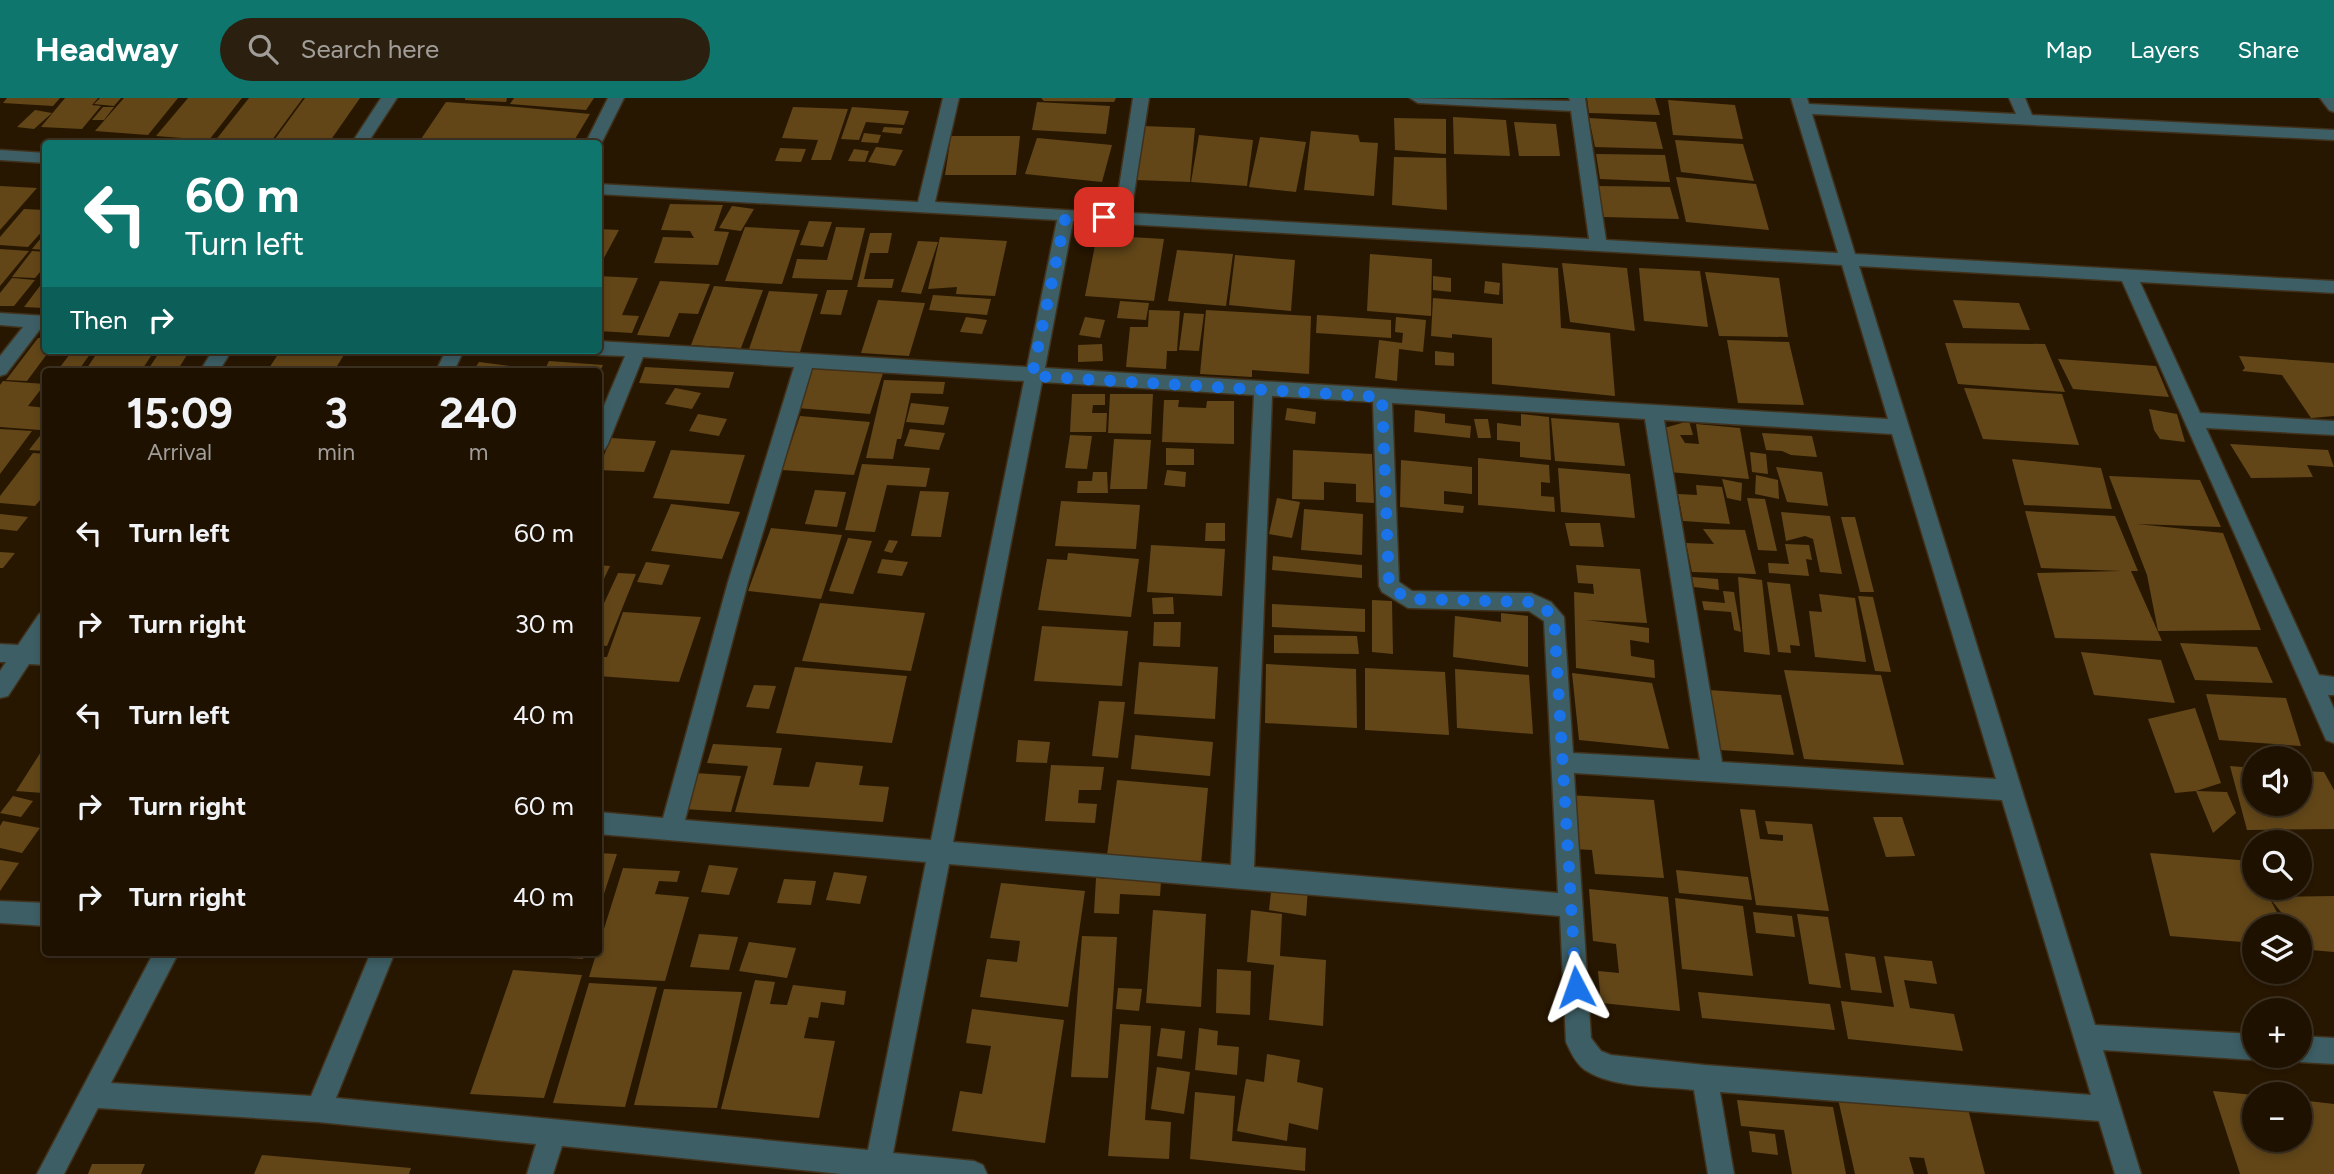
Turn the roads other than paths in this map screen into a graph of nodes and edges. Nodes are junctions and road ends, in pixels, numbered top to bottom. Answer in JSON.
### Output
{"nodes":[{"id":1,"x":389,"y":98,"type":"edge"},
{"id":2,"x":616,"y":98,"type":"edge"},
{"id":3,"x":951,"y":98,"type":"edge"},
{"id":4,"x":1141,"y":98,"type":"edge"},
{"id":5,"x":1418,"y":98,"type":"edge"},
{"id":6,"x":2017,"y":98,"type":"edge"},
{"id":7,"x":2328,"y":98,"type":"edge"},
{"id":8,"x":1577,"y":102,"type":"edge"},
{"id":9,"x":1801,"y":103,"type":"edge"},
{"id":10,"x":2334,"y":107,"type":"edge"},
{"id":11,"x":2026,"y":120,"type":"junction"},
{"id":12,"x":2334,"y":135,"type":"edge"},
{"id":13,"x":362,"y":140,"type":"edge"},
{"id":14,"x":595,"y":140,"type":"edge"},
{"id":15,"x":0,"y":155,"type":"edge"},
{"id":16,"x":42,"y":158,"type":"edge"},
{"id":17,"x":602,"y":189,"type":"edge"},
{"id":18,"x":925,"y":208,"type":"junction"},
{"id":19,"x":1066,"y":215,"type":"junction"},
{"id":20,"x":1122,"y":219,"type":"junction"},
{"id":21,"x":1598,"y":245,"type":"junction"},
{"id":22,"x":1848,"y":260,"type":"junction"},
{"id":23,"x":2128,"y":275,"type":"junction"},
{"id":24,"x":2334,"y":287,"type":"edge"},
{"id":25,"x":0,"y":319,"type":"edge"},
{"id":26,"x":41,"y":322,"type":"edge"},
{"id":27,"x":602,"y":348,"type":"edge"},
{"id":28,"x":638,"y":350,"type":"junction"},
{"id":29,"x":805,"y":360,"type":"junction"},
{"id":30,"x":0,"y":369,"type":"edge"},
{"id":31,"x":1032,"y":376,"type":"junction"},
{"id":32,"x":1263,"y":389,"type":"junction"},
{"id":33,"x":1382,"y":397,"type":"junction"},
{"id":34,"x":1653,"y":412,"type":"junction"},
{"id":35,"x":2192,"y":420,"type":"junction"},
{"id":36,"x":1898,"y":427,"type":"junction"},
{"id":37,"x":2334,"y":428,"type":"edge"},
{"id":38,"x":602,"y":435,"type":"edge"},
{"id":39,"x":42,"y":626,"type":"edge"},
{"id":40,"x":0,"y":653,"type":"edge"},
{"id":41,"x":23,"y":655,"type":"junction"},
{"id":42,"x":42,"y":656,"type":"edge"},
{"id":43,"x":2312,"y":684,"type":"junction"},
{"id":44,"x":2334,"y":686,"type":"edge"},
{"id":45,"x":0,"y":689,"type":"edge"},
{"id":46,"x":2334,"y":733,"type":"edge"},
{"id":47,"x":1562,"y":762,"type":"junction"},
{"id":48,"x":1713,"y":772,"type":"junction"},
{"id":49,"x":2011,"y":790,"type":"junction"},
{"id":50,"x":602,"y":823,"type":"edge"},
{"id":51,"x":671,"y":828,"type":"junction"},
{"id":52,"x":940,"y":853,"type":"junction"},
{"id":53,"x":1242,"y":878,"type":"junction"},
{"id":54,"x":1570,"y":905,"type":"junction"},
{"id":55,"x":0,"y":912,"type":"edge"},
{"id":56,"x":42,"y":915,"type":"edge"},
{"id":57,"x":165,"y":956,"type":"edge"},
{"id":58,"x":381,"y":956,"type":"edge"},
{"id":59,"x":2089,"y":1037,"type":"junction"},
{"id":60,"x":2242,"y":1045,"type":"edge"},
{"id":61,"x":2312,"y":1050,"type":"edge"},
{"id":62,"x":2334,"y":1051,"type":"edge"},
{"id":63,"x":1705,"y":1078,"type":"junction"},
{"id":64,"x":91,"y":1095,"type":"junction"},
{"id":65,"x":318,"y":1109,"type":"junction"},
{"id":66,"x":2110,"y":1109,"type":"junction"},
{"id":67,"x":553,"y":1132,"type":"junction"},
{"id":68,"x":877,"y":1169,"type":"edge"},
{"id":69,"x":50,"y":1174,"type":"edge"},
{"id":70,"x":540,"y":1174,"type":"edge"},
{"id":71,"x":974,"y":1174,"type":"edge"},
{"id":72,"x":1721,"y":1174,"type":"edge"},
{"id":73,"x":2128,"y":1174,"type":"edge"}],
"edges":[{"from":1,"to":13,"type":"street"},
{"from":2,"to":14,"type":"street"},
{"from":3,"to":18,"type":"street"},
{"from":4,"to":20,"type":"street"},
{"from":5,"to":8,"type":"street"},
{"from":6,"to":11,"type":"street"},
{"from":7,"to":10,"type":"street"},
{"from":8,"to":21,"type":"street"},
{"from":9,"to":11,"type":"street"},
{"from":9,"to":22,"type":"street"},
{"from":11,"to":12,"type":"street"},
{"from":15,"to":16,"type":"street"},
{"from":17,"to":18,"type":"street"},
{"from":18,"to":19,"type":"street"},
{"from":19,"to":20,"type":"street"},
{"from":19,"to":31,"type":"street"},
{"from":20,"to":21,"type":"street"},
{"from":21,"to":22,"type":"street"},
{"from":22,"to":23,"type":"street"},
{"from":22,"to":36,"type":"street"},
{"from":23,"to":24,"type":"street"},
{"from":23,"to":35,"type":"street"},
{"from":25,"to":26,"type":"street"},
{"from":26,"to":30,"type":"street"},
{"from":27,"to":28,"type":"street"},
{"from":28,"to":29,"type":"street"},
{"from":28,"to":38,"type":"street"},
{"from":29,"to":31,"type":"street"},
{"from":29,"to":51,"type":"street"},
{"from":31,"to":32,"type":"street"},
{"from":31,"to":52,"type":"street"},
{"from":32,"to":33,"type":"street"},
{"from":32,"to":53,"type":"street"},
{"from":33,"to":34,"type":"street"},
{"from":33,"to":47,"type":"street"},
{"from":34,"to":36,"type":"street"},
{"from":34,"to":48,"type":"street"},
{"from":35,"to":37,"type":"street"},
{"from":35,"to":43,"type":"street"},
{"from":36,"to":49,"type":"street"},
{"from":39,"to":41,"type":"street"},
{"from":40,"to":41,"type":"street"},
{"from":41,"to":42,"type":"street"},
{"from":41,"to":45,"type":"street"},
{"from":43,"to":44,"type":"street"},
{"from":43,"to":46,"type":"street"},
{"from":47,"to":48,"type":"street"},
{"from":47,"to":54,"type":"street"},
{"from":48,"to":49,"type":"street"},
{"from":49,"to":59,"type":"street"},
{"from":50,"to":51,"type":"street"},
{"from":51,"to":52,"type":"street"},
{"from":52,"to":53,"type":"street"},
{"from":52,"to":68,"type":"street"},
{"from":53,"to":54,"type":"street"},
{"from":54,"to":63,"type":"street"},
{"from":55,"to":56,"type":"street"},
{"from":57,"to":64,"type":"street"},
{"from":58,"to":65,"type":"street"},
{"from":59,"to":60,"type":"street"},
{"from":59,"to":66,"type":"street"},
{"from":61,"to":62,"type":"street"},
{"from":63,"to":66,"type":"street"},
{"from":63,"to":72,"type":"street"},
{"from":64,"to":65,"type":"street"},
{"from":64,"to":69,"type":"street"},
{"from":65,"to":67,"type":"street"},
{"from":66,"to":73,"type":"street"},
{"from":67,"to":68,"type":"street"},
{"from":67,"to":70,"type":"street"},
{"from":68,"to":71,"type":"street"}]}
